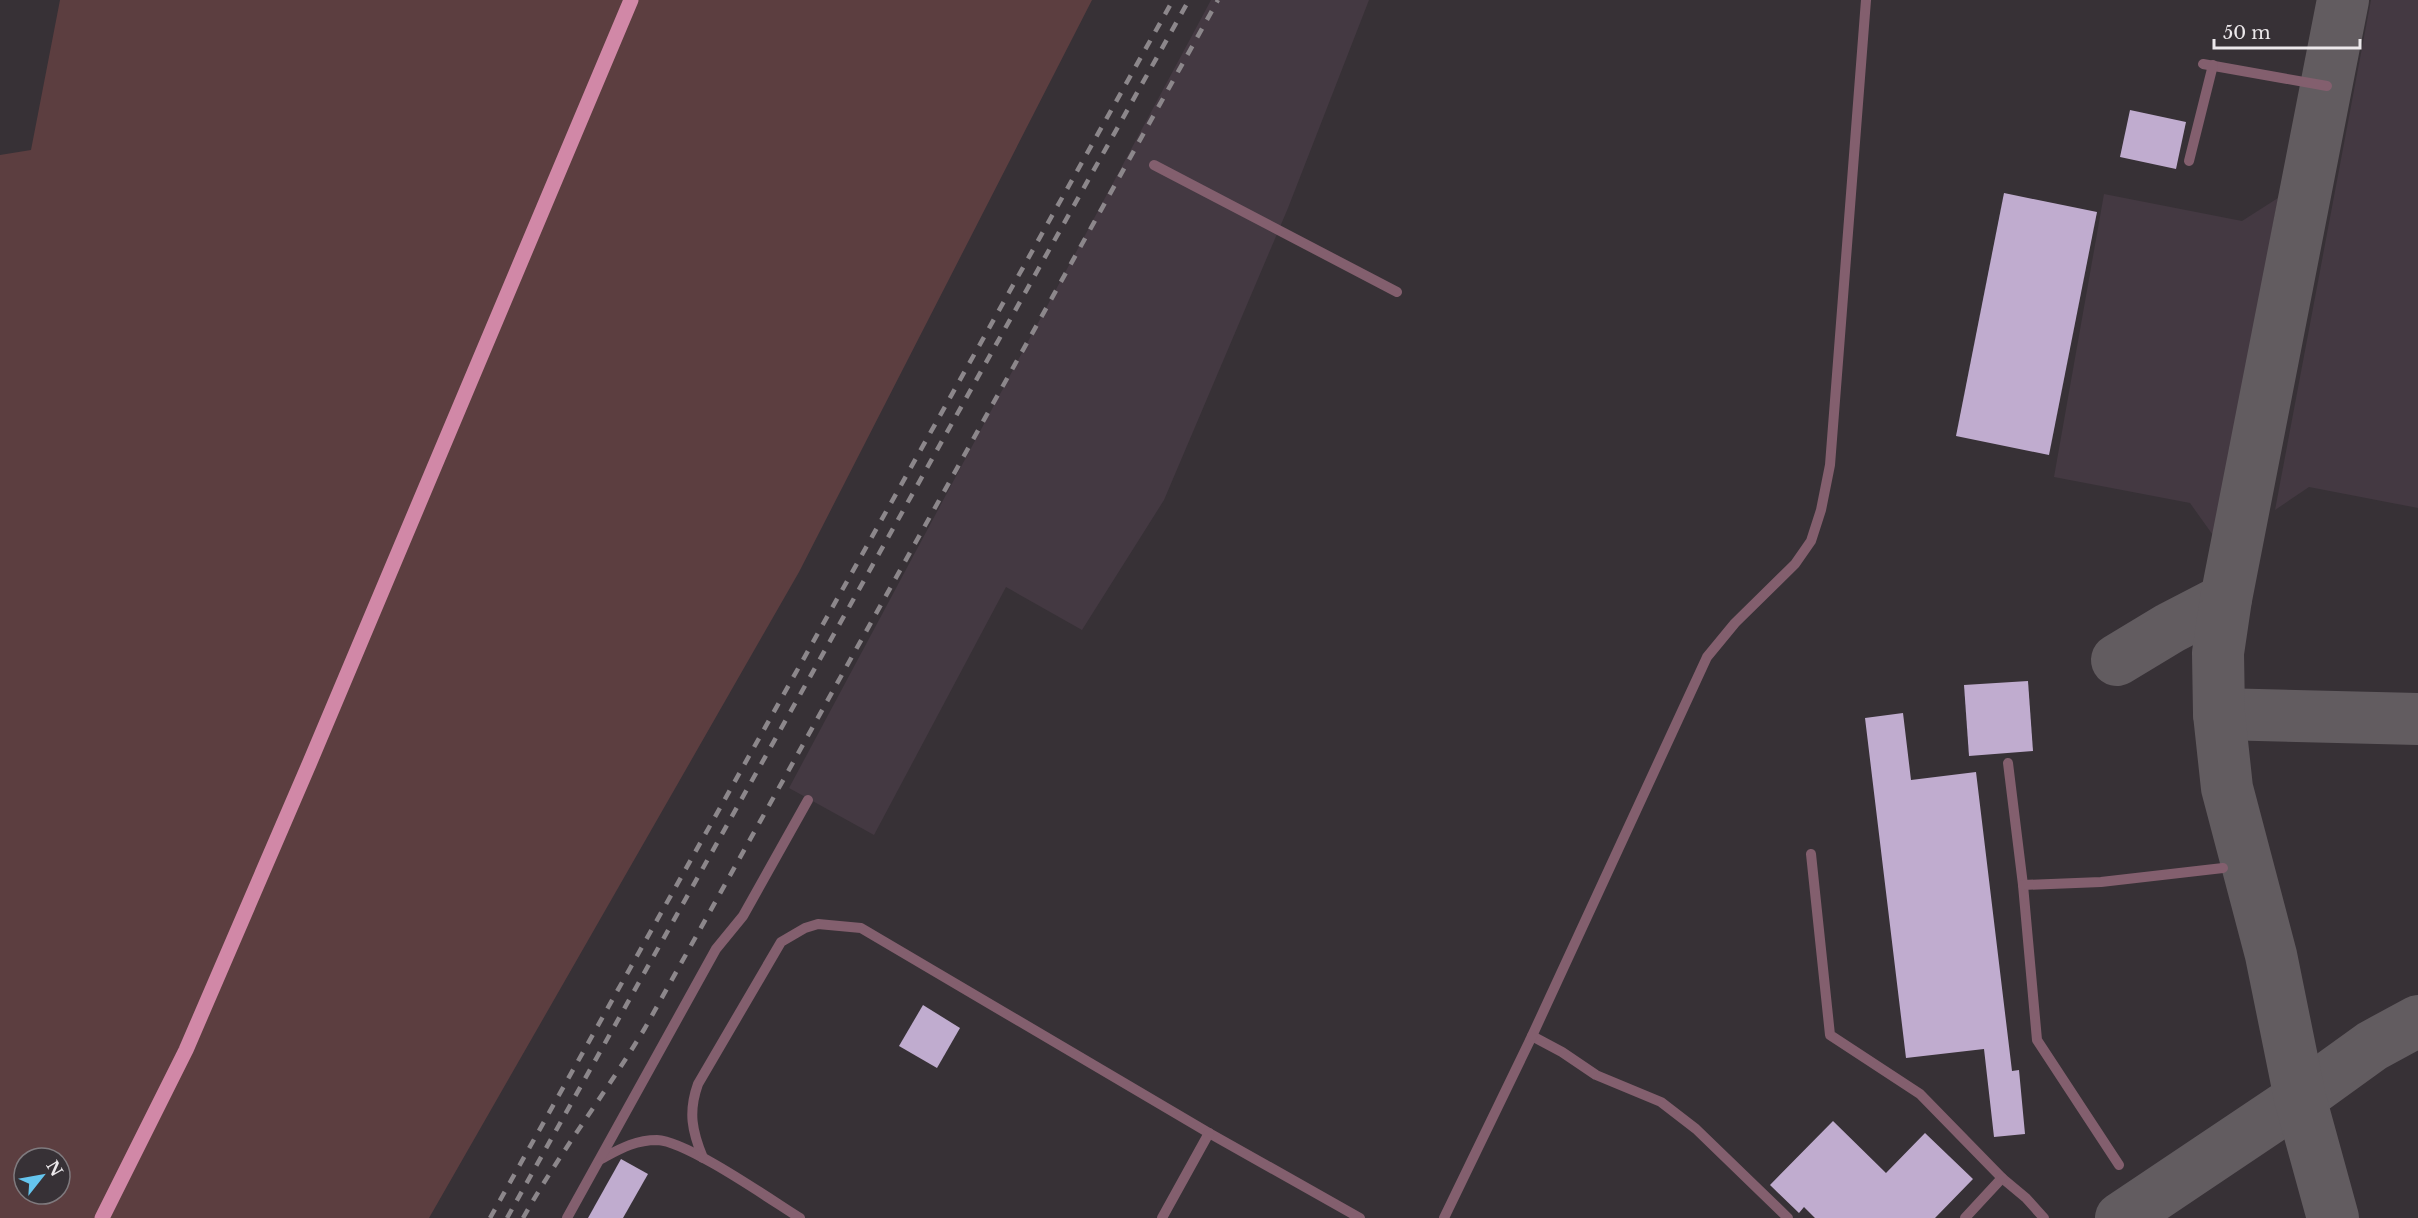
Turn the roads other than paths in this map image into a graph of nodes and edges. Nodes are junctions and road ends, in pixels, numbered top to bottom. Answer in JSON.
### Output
{"nodes":[{"id":1,"x":631,"y":0,"type":"edge"},
{"id":2,"x":1866,"y":0,"type":"edge"},
{"id":3,"x":2327,"y":86,"type":"dead end"},
{"id":4,"x":2189,"y":160,"type":"dead end"},
{"id":5,"x":1154,"y":165,"type":"dead end"},
{"id":6,"x":1396,"y":292,"type":"dead end"},
{"id":7,"x":2008,"y":763,"type":"dead end"},
{"id":8,"x":808,"y":800,"type":"dead end"},
{"id":9,"x":1811,"y":854,"type":"dead end"},
{"id":10,"x":2223,"y":868,"type":"dead end"},
{"id":11,"x":2023,"y":885,"type":"junction"},
{"id":12,"x":1532,"y":1036,"type":"junction"},
{"id":13,"x":1209,"y":1133,"type":"junction"},
{"id":14,"x":703,"y":1158,"type":"junction"},
{"id":15,"x":601,"y":1159,"type":"junction"},
{"id":16,"x":2119,"y":1165,"type":"dead end"},
{"id":17,"x":2002,"y":1178,"type":"junction"},
{"id":18,"x":102,"y":1218,"type":"edge"},
{"id":19,"x":567,"y":1218,"type":"edge"},
{"id":20,"x":800,"y":1218,"type":"edge"},
{"id":21,"x":1162,"y":1218,"type":"edge"},
{"id":22,"x":1359,"y":1218,"type":"edge"},
{"id":23,"x":1444,"y":1218,"type":"edge"},
{"id":24,"x":1788,"y":1218,"type":"edge"},
{"id":25,"x":1965,"y":1218,"type":"edge"},
{"id":26,"x":2044,"y":1218,"type":"edge"}],
"edges":[{"from":1,"to":18,"type":"main road"},
{"from":2,"to":12,"type":"lane"},
{"from":3,"to":4,"type":"lane"},
{"from":5,"to":6,"type":"lane"},
{"from":7,"to":11,"type":"lane"},
{"from":8,"to":15,"type":"lane"},
{"from":9,"to":17,"type":"lane"},
{"from":10,"to":11,"type":"lane"},
{"from":11,"to":16,"type":"lane"},
{"from":12,"to":23,"type":"lane"},
{"from":12,"to":24,"type":"lane"},
{"from":13,"to":14,"type":"lane"},
{"from":13,"to":21,"type":"lane"},
{"from":13,"to":22,"type":"lane"},
{"from":14,"to":15,"type":"lane"},
{"from":14,"to":20,"type":"lane"},
{"from":15,"to":19,"type":"lane"},
{"from":17,"to":25,"type":"lane"},
{"from":17,"to":26,"type":"lane"}]}
